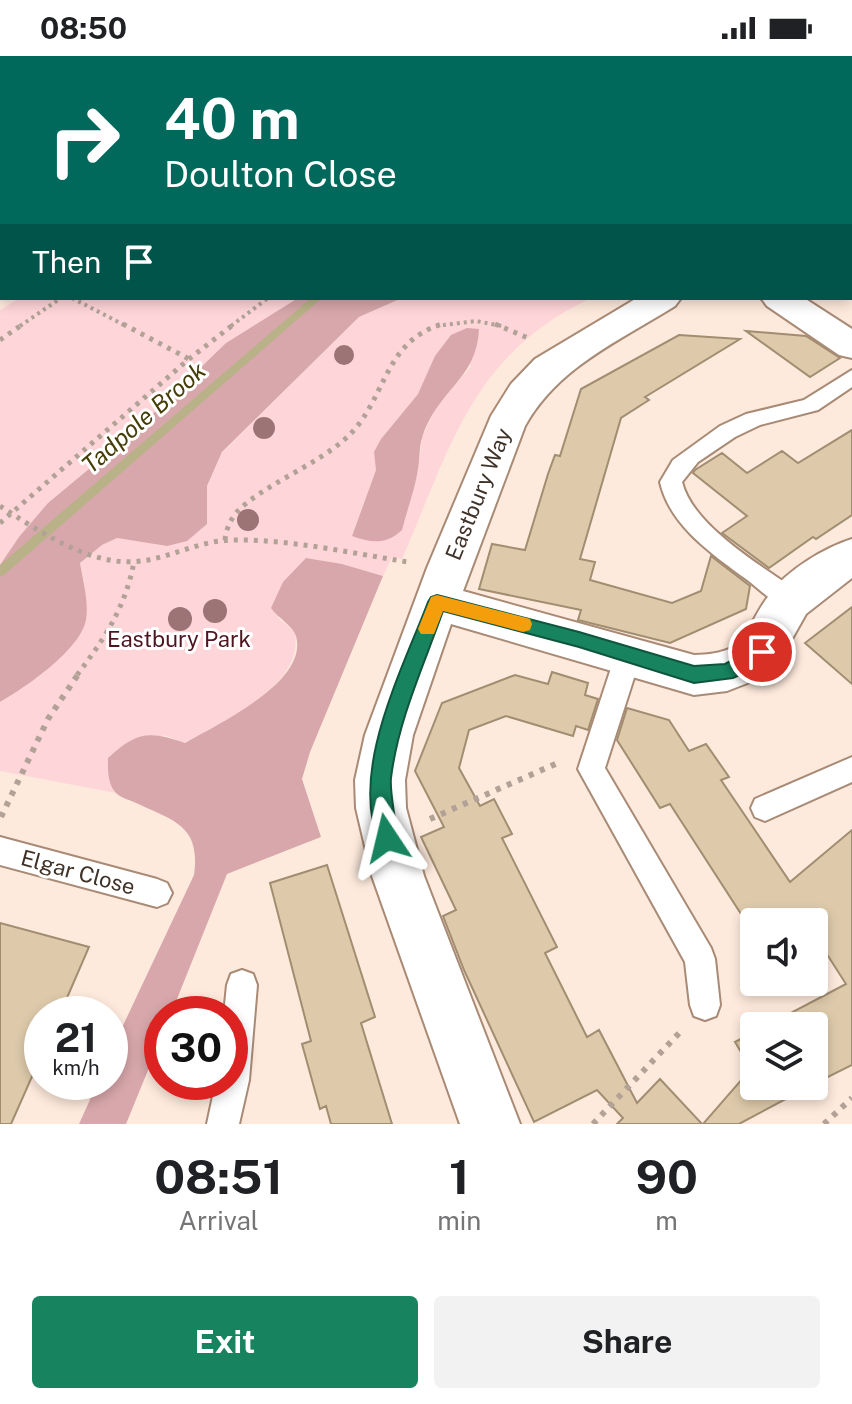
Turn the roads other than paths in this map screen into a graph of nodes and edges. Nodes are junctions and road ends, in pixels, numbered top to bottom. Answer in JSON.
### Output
{"nodes":[{"id":1,"x":660,"y":300,"type":"edge"},
{"id":2,"x":782,"y":300,"type":"edge"},
{"id":3,"x":852,"y":346,"type":"edge"},
{"id":4,"x":852,"y":377,"type":"edge"},
{"id":5,"x":852,"y":556,"type":"edge"},
{"id":6,"x":443,"y":585,"type":"junction"},
{"id":7,"x":791,"y":600,"type":"junction"},
{"id":8,"x":628,"y":656,"type":"junction"},
{"id":9,"x":852,"y":769,"type":"edge"},
{"id":10,"x":765,"y":808,"type":"dead end"},
{"id":11,"x":0,"y":851,"type":"edge"},
{"id":12,"x":157,"y":893,"type":"dead end"},
{"id":13,"x":242,"y":985,"type":"dead end"},
{"id":14,"x":705,"y":1005,"type":"road end"},
{"id":15,"x":223,"y":1124,"type":"edge"},
{"id":16,"x":490,"y":1124,"type":"edge"}],
"edges":[{"from":1,"to":6,"type":"street","name":"Eastbury Way"},
{"from":2,"to":3,"type":"street"},
{"from":4,"to":7,"type":"lane"},
{"from":5,"to":7,"type":"street"},
{"from":6,"to":8,"type":"street"},
{"from":6,"to":16,"type":"street","name":"Eastbury Way"},
{"from":7,"to":8,"type":"street"},
{"from":8,"to":14,"type":"lane"},
{"from":9,"to":10,"type":"lane"},
{"from":11,"to":12,"type":"lane","name":"Elgar Close"},
{"from":13,"to":15,"type":"lane"}]}
